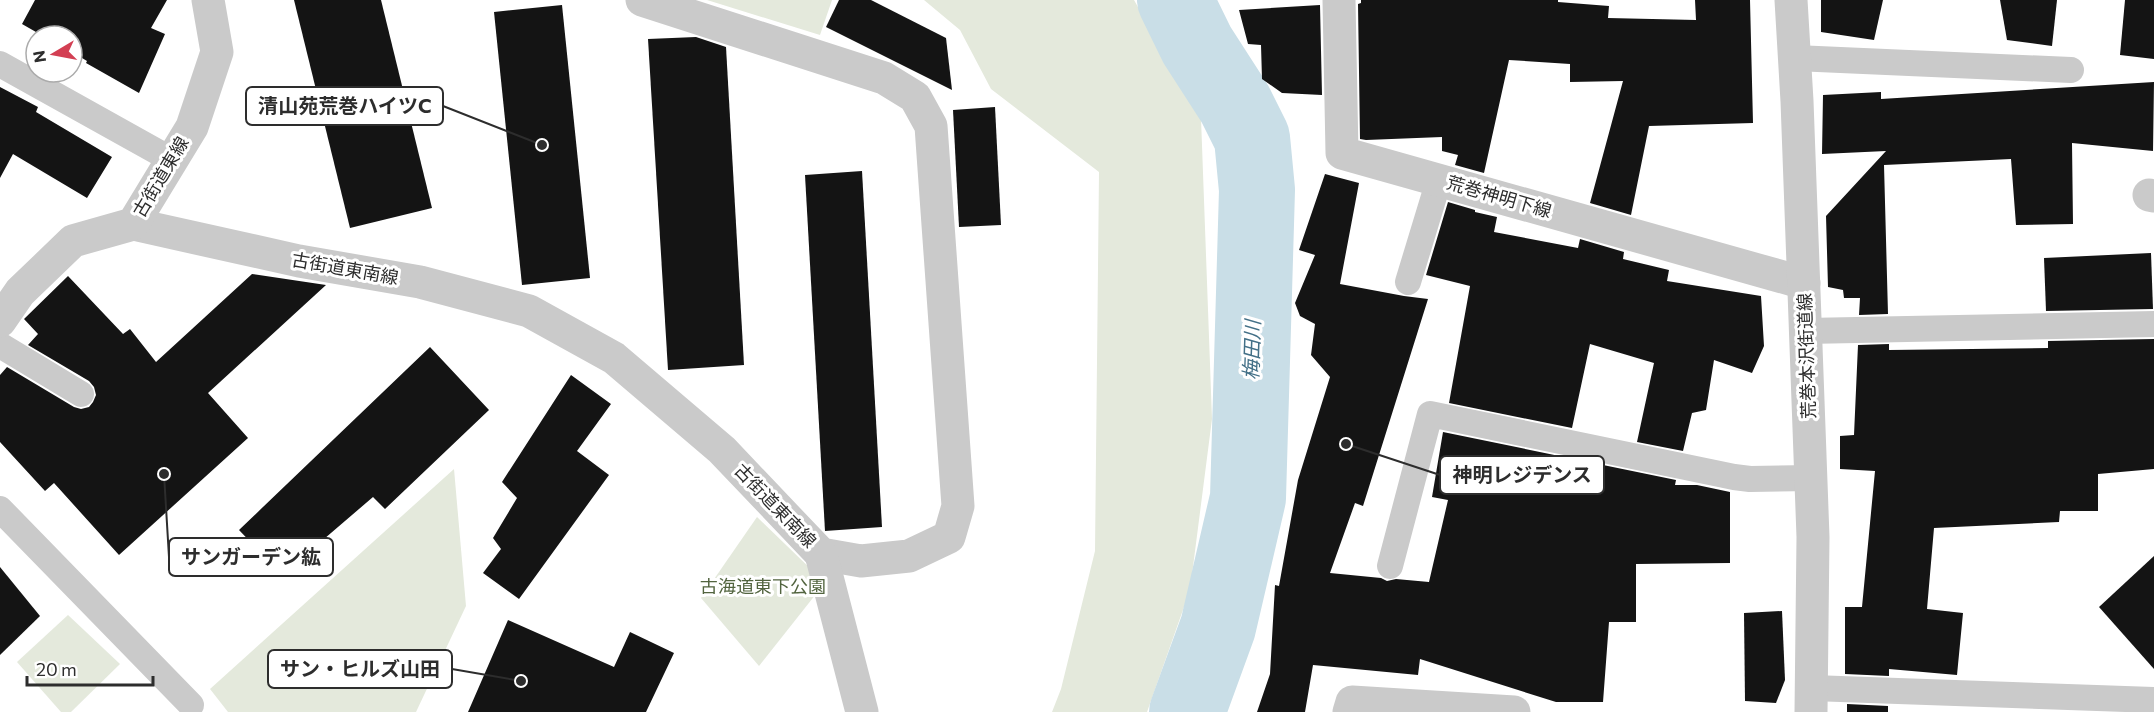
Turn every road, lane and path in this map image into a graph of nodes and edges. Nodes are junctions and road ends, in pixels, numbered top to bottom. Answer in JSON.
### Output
{"nodes":[{"id":1,"x":208,"y":0,"type":"edge"},
{"id":2,"x":642,"y":0,"type":"edge"},
{"id":3,"x":1339,"y":0,"type":"edge"},
{"id":4,"x":1791,"y":0,"type":"edge"},
{"id":5,"x":1795,"y":58,"type":"junction"},
{"id":6,"x":0,"y":64,"type":"edge"},
{"id":7,"x":2071,"y":70,"type":"dead end"},
{"id":8,"x":172,"y":160,"type":"junction"},
{"id":9,"x":1439,"y":180,"type":"junction"},
{"id":10,"x":133,"y":224,"type":"junction"},
{"id":11,"x":1408,"y":282,"type":"dead end"},
{"id":12,"x":1804,"y":283,"type":"junction"},
{"id":13,"x":0,"y":321,"type":"edge"},
{"id":14,"x":2154,"y":324,"type":"edge"},
{"id":15,"x":1806,"y":331,"type":"junction"},
{"id":16,"x":0,"y":345,"type":"edge"},
{"id":17,"x":81,"y":394,"type":"dead end"},
{"id":18,"x":1811,"y":478,"type":"junction"},
{"id":19,"x":0,"y":509,"type":"edge"},
{"id":20,"x":821,"y":554,"type":"junction"},
{"id":21,"x":1390,"y":566,"type":"dead end"},
{"id":22,"x":1811,"y":700,"type":"edge"},
{"id":23,"x":2154,"y":700,"type":"edge"},
{"id":24,"x":191,"y":705,"type":"dead end"},
{"id":25,"x":862,"y":712,"type":"edge"},
{"id":26,"x":1349,"y":712,"type":"edge"},
{"id":27,"x":1514,"y":712,"type":"edge"}],
"edges":[{"from":1,"to":8,"type":"street","name":"古街道東線"},
{"from":2,"to":20,"type":"street","name":"古街道東南線"},
{"from":3,"to":9,"type":"street","name":"荒巻神明下線"},
{"from":4,"to":5,"type":"street","name":"荒巻本沢街道線"},
{"from":5,"to":7,"type":"lane"},
{"from":5,"to":12,"type":"street","name":"荒巻本沢街道線"},
{"from":6,"to":8,"type":"lane"},
{"from":8,"to":10,"type":"street","name":"古街道東線"},
{"from":9,"to":11,"type":"lane"},
{"from":9,"to":12,"type":"street","name":"荒巻神明下線"},
{"from":10,"to":13,"type":"street","name":"古街道東線"},
{"from":10,"to":20,"type":"street","name":"古街道東南線"},
{"from":12,"to":15,"type":"street","name":"荒巻本沢街道線"},
{"from":14,"to":15,"type":"lane"},
{"from":15,"to":18,"type":"street","name":"荒巻本沢街道線"},
{"from":16,"to":17,"type":"lane"},
{"from":18,"to":21,"type":"lane"},
{"from":18,"to":22,"type":"street","name":"荒巻本沢街道線"},
{"from":19,"to":24,"type":"lane"},
{"from":20,"to":25,"type":"street"},
{"from":22,"to":23,"type":"lane"},
{"from":26,"to":27,"type":"street"}]}
